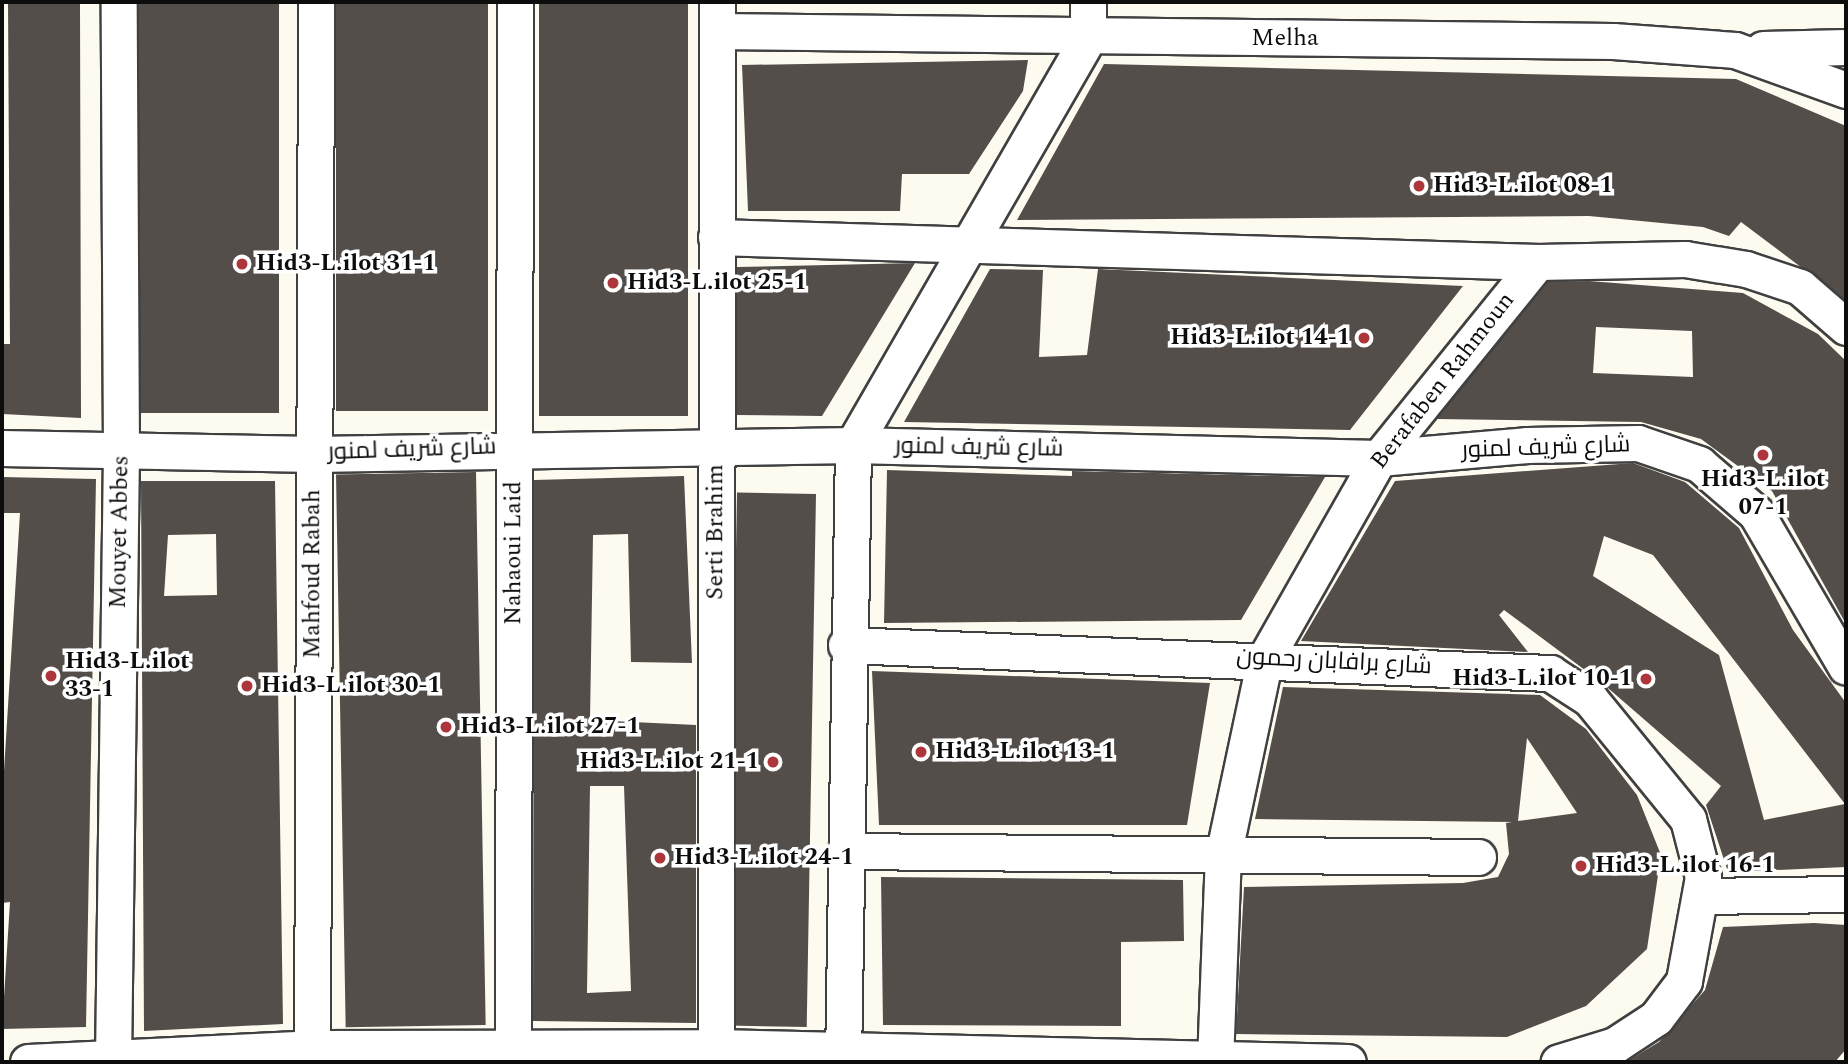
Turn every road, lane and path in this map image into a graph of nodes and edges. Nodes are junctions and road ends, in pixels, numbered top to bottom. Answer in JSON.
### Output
{"nodes":[{"id":1,"x":118,"y":2,"type":"edge"},
{"id":2,"x":316,"y":2,"type":"edge"},
{"id":3,"x":515,"y":2,"type":"edge"},
{"id":4,"x":1088,"y":2,"type":"edge"},
{"id":5,"x":717,"y":16,"type":"edge"},
{"id":6,"x":1088,"y":38,"type":"junction"},
{"id":7,"x":1846,"y":47,"type":"edge"},
{"id":8,"x":1735,"y":50,"type":"junction"},
{"id":9,"x":1846,"y":90,"type":"edge"},
{"id":10,"x":716,"y":237,"type":"junction"},
{"id":11,"x":970,"y":242,"type":"junction"},
{"id":12,"x":1538,"y":262,"type":"junction"},
{"id":13,"x":1846,"y":327,"type":"edge"},
{"id":14,"x":717,"y":444,"type":"junction"},
{"id":15,"x":853,"y":445,"type":"junction"},
{"id":16,"x":514,"y":446,"type":"junction"},
{"id":17,"x":2,"y":448,"type":"edge"},
{"id":18,"x":121,"y":453,"type":"junction"},
{"id":19,"x":314,"y":454,"type":"junction"},
{"id":20,"x":1379,"y":458,"type":"junction"},
{"id":21,"x":846,"y":645,"type":"junction"},
{"id":22,"x":1265,"y":659,"type":"junction"},
{"id":23,"x":1846,"y":667,"type":"edge"},
{"id":24,"x":845,"y":851,"type":"junction"},
{"id":25,"x":1223,"y":856,"type":"junction"},
{"id":26,"x":1478,"y":857,"type":"dead end"},
{"id":27,"x":1846,"y":894,"type":"edge"},
{"id":28,"x":1701,"y":896,"type":"junction"},
{"id":29,"x":312,"y":1055,"type":"edge"},
{"id":30,"x":513,"y":1055,"type":"edge"},
{"id":31,"x":716,"y":1055,"type":"edge"},
{"id":32,"x":843,"y":1056,"type":"edge"},
{"id":33,"x":1213,"y":1059,"type":"edge"},
{"id":34,"x":113,"y":1061,"type":"edge"},
{"id":35,"x":29,"y":1062,"type":"edge"},
{"id":36,"x":1348,"y":1062,"type":"edge"},
{"id":37,"x":1559,"y":1062,"type":"edge"}],
"edges":[{"from":1,"to":18,"type":"street","name":"Mouyet Abbes"},
{"from":2,"to":19,"type":"street","name":"Mahfoud Rabah"},
{"from":3,"to":16,"type":"street","name":"Nahaoui Laid"},
{"from":4,"to":6,"type":"street"},
{"from":5,"to":6,"type":"street","name":"Melha"},
{"from":5,"to":10,"type":"street","name":"Serti Brahim"},
{"from":6,"to":8,"type":"street","name":"Melha"},
{"from":6,"to":11,"type":"street"},
{"from":7,"to":8,"type":"street"},
{"from":8,"to":9,"type":"street","name":"Melha"},
{"from":10,"to":11,"type":"street"},
{"from":10,"to":14,"type":"street","name":"Serti Brahim"},
{"from":11,"to":12,"type":"street"},
{"from":11,"to":15,"type":"street"},
{"from":12,"to":13,"type":"street"},
{"from":12,"to":20,"type":"street","name":"Berafaben Rahmoun"},
{"from":14,"to":15,"type":"street","name":"شارع شريف لمنور"},
{"from":14,"to":16,"type":"street","name":"شارع شريف لمنور"},
{"from":14,"to":31,"type":"street","name":"Serti Brahim"},
{"from":15,"to":20,"type":"street","name":"شارع شريف لمنور"},
{"from":15,"to":21,"type":"street"},
{"from":16,"to":19,"type":"street","name":"شارع شريف لمنور"},
{"from":16,"to":30,"type":"street","name":"Nahaoui Laid"},
{"from":17,"to":18,"type":"street","name":"شارع شريف لمنور"},
{"from":18,"to":19,"type":"street","name":"شارع شريف لمنور"},
{"from":18,"to":34,"type":"street","name":"Mouyet Abbes"},
{"from":19,"to":29,"type":"street","name":"Mahfoud Rabah"},
{"from":20,"to":22,"type":"street","name":"Berafaben Rahmoun"},
{"from":20,"to":23,"type":"street","name":"شارع شريف لمنور"},
{"from":21,"to":22,"type":"street","name":"شارع برافابان رحمون"},
{"from":21,"to":24,"type":"street"},
{"from":22,"to":25,"type":"street","name":"Berafaben Rahmoun"},
{"from":22,"to":28,"type":"street","name":"شارع برافابان رحمون"},
{"from":24,"to":25,"type":"street"},
{"from":24,"to":32,"type":"street"},
{"from":25,"to":26,"type":"street"},
{"from":25,"to":33,"type":"street","name":"Berafaben Rahmoun"},
{"from":27,"to":28,"type":"street"},
{"from":28,"to":37,"type":"street","name":"شارع برافابان رحمون"},
{"from":29,"to":30,"type":"street"},
{"from":29,"to":34,"type":"street"},
{"from":30,"to":31,"type":"street"},
{"from":31,"to":32,"type":"street"},
{"from":32,"to":33,"type":"street"},
{"from":33,"to":36,"type":"street"},
{"from":34,"to":35,"type":"street"}]}
